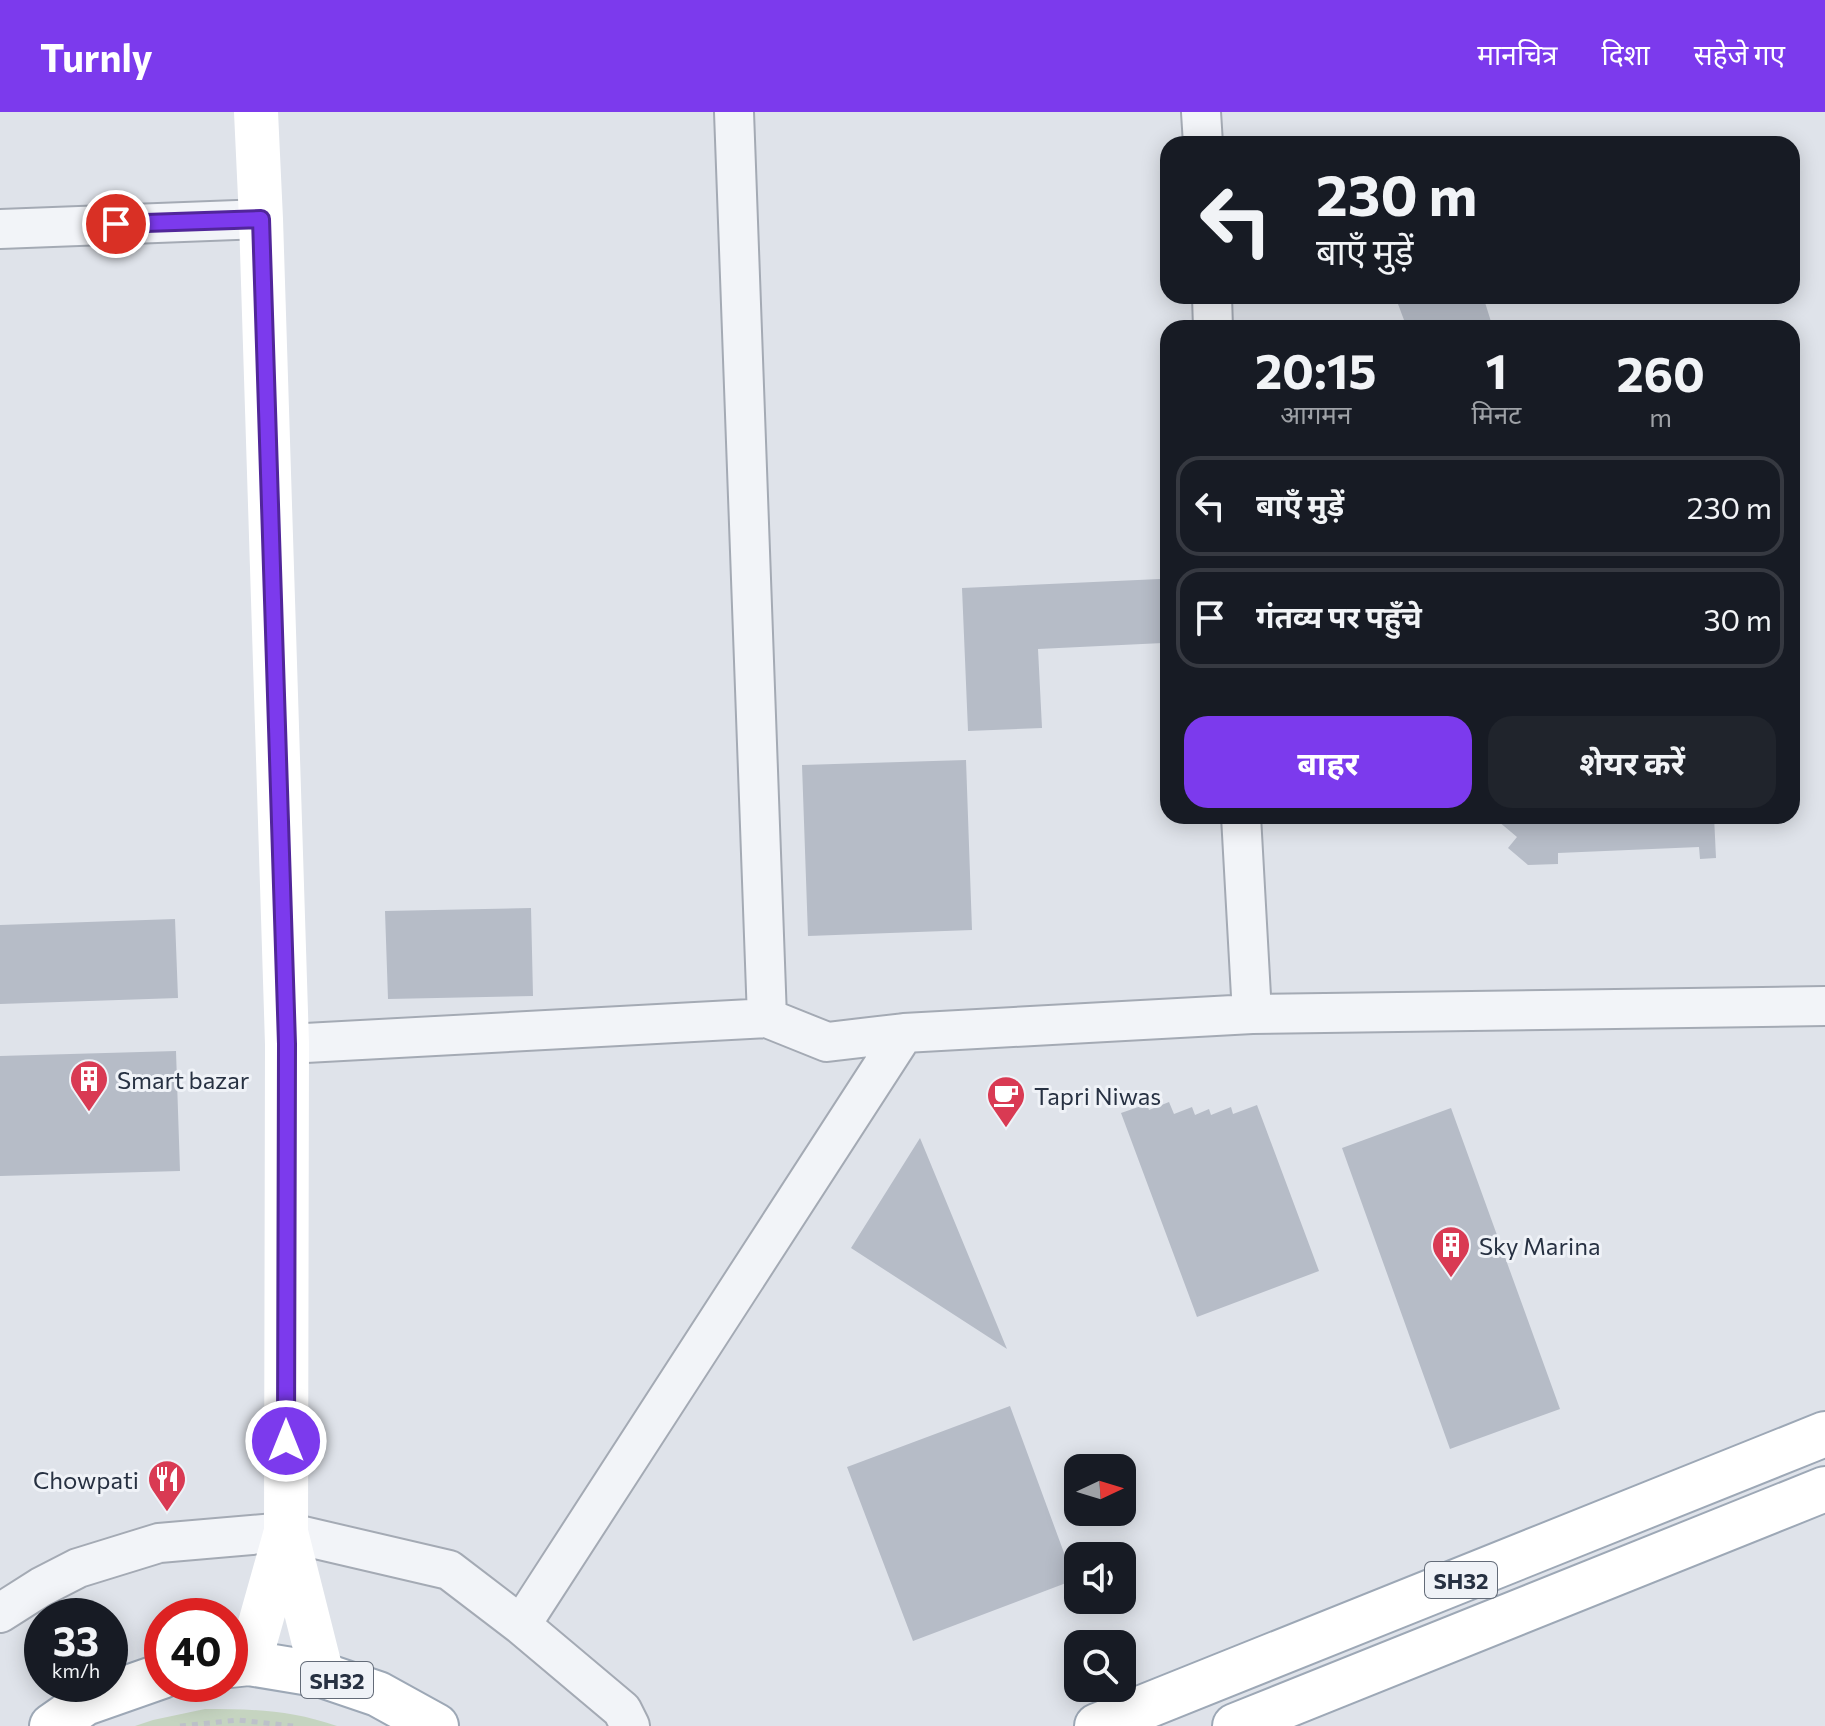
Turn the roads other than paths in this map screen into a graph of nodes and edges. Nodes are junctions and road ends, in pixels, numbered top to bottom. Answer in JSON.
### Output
{"nodes":[{"id":1,"x":256,"y":112,"type":"edge"},
{"id":2,"x":734,"y":112,"type":"edge"},
{"id":3,"x":1201,"y":112,"type":"edge"},
{"id":4,"x":1202,"y":136,"type":"edge"},
{"id":5,"x":261,"y":219,"type":"junction"},
{"id":6,"x":0,"y":229,"type":"edge"},
{"id":7,"x":1241,"y":824,"type":"edge"},
{"id":8,"x":1825,"y":1006,"type":"edge"},
{"id":9,"x":1252,"y":1014,"type":"junction"},
{"id":10,"x":767,"y":1018,"type":"junction"},
{"id":11,"x":904,"y":1033,"type":"junction"},
{"id":12,"x":287,"y":1044,"type":"junction"},
{"id":13,"x":1825,"y":1434,"type":"edge"},
{"id":14,"x":1825,"y":1489,"type":"edge"},
{"id":15,"x":286,"y":1532,"type":"junction"},
{"id":16,"x":0,"y":1613,"type":"edge"},
{"id":17,"x":521,"y":1625,"type":"junction"},
{"id":18,"x":248,"y":1639,"type":"edge"},
{"id":19,"x":248,"y":1665,"type":"edge"},
{"id":20,"x":322,"y":1675,"type":"junction"},
{"id":21,"x":144,"y":1682,"type":"edge"},
{"id":22,"x":52,"y":1726,"type":"edge"},
{"id":23,"x":436,"y":1726,"type":"edge"},
{"id":24,"x":630,"y":1726,"type":"edge"},
{"id":25,"x":1097,"y":1726,"type":"edge"},
{"id":26,"x":1235,"y":1726,"type":"edge"}],
"edges":[{"from":1,"to":5,"type":"main road"},
{"from":2,"to":10,"type":"street"},
{"from":3,"to":4,"type":"street"},
{"from":5,"to":6,"type":"street"},
{"from":5,"to":12,"type":"main road"},
{"from":7,"to":9,"type":"street"},
{"from":8,"to":9,"type":"street"},
{"from":9,"to":11,"type":"street"},
{"from":10,"to":11,"type":"street"},
{"from":10,"to":12,"type":"street"},
{"from":11,"to":17,"type":"street"},
{"from":12,"to":15,"type":"main road"},
{"from":13,"to":25,"type":"main road","number":"SH32"},
{"from":14,"to":26,"type":"main road","number":"SH32"},
{"from":15,"to":16,"type":"street"},
{"from":15,"to":17,"type":"street"},
{"from":15,"to":18,"type":"main road"},
{"from":15,"to":20,"type":"main road"},
{"from":17,"to":24,"type":"street"},
{"from":19,"to":20,"type":"main road","number":"SH32"},
{"from":20,"to":23,"type":"main road","number":"SH32"},
{"from":21,"to":22,"type":"main road"}]}
